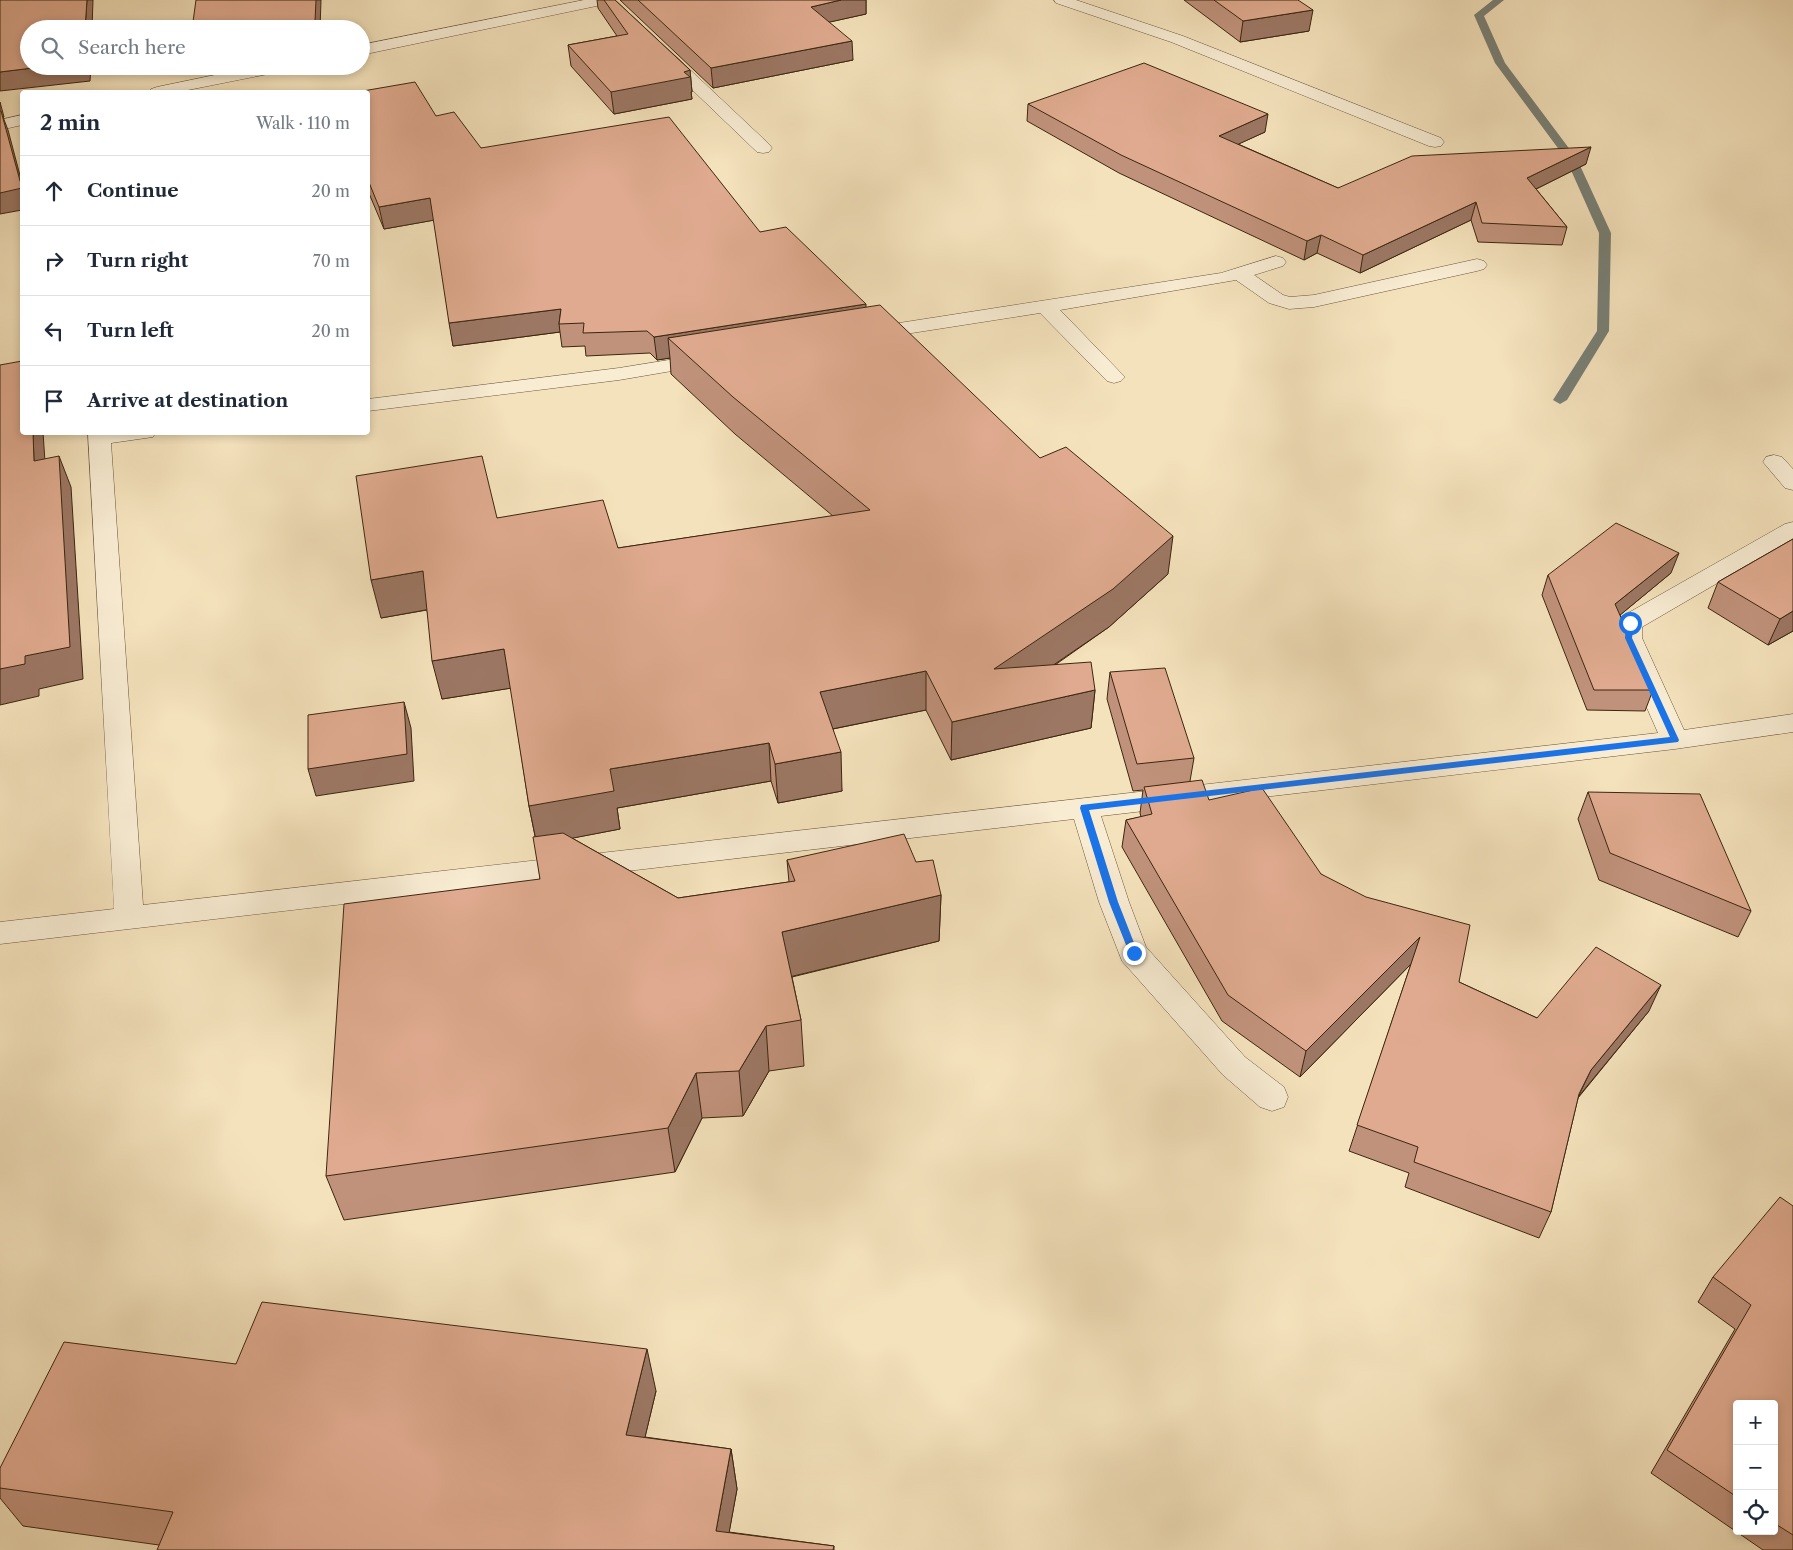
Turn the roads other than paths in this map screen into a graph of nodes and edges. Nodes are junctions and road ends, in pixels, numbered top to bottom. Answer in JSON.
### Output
{"nodes":[{"id":1,"x":1061,"y":0,"type":"edge"},
{"id":2,"x":610,"y":2,"type":"edge"},
{"id":3,"x":531,"y":7,"type":"edge"},
{"id":4,"x":650,"y":40,"type":"edge"},
{"id":5,"x":370,"y":48,"type":"edge"},
{"id":6,"x":239,"y":75,"type":"edge"},
{"id":7,"x":167,"y":90,"type":"edge"},
{"id":8,"x":20,"y":120,"type":"edge"},
{"id":9,"x":0,"y":125,"type":"edge"},
{"id":10,"x":1435,"y":142,"type":"dead end"},
{"id":11,"x":762,"y":148,"type":"dead end"},
{"id":12,"x":1276,"y":262,"type":"dead end"},
{"id":13,"x":1477,"y":265,"type":"dead end"},
{"id":14,"x":1239,"y":273,"type":"junction"},
{"id":15,"x":1045,"y":306,"type":"junction"},
{"id":16,"x":852,"y":337,"type":"edge"},
{"id":17,"x":726,"y":357,"type":"edge"},
{"id":18,"x":1114,"y":377,"type":"dead end"},
{"id":19,"x":370,"y":405,"type":"edge"},
{"id":20,"x":99,"y":435,"type":"edge"},
{"id":21,"x":1774,"y":462,"type":"dead end"},
{"id":22,"x":1793,"y":483,"type":"edge"},
{"id":23,"x":1793,"y":529,"type":"edge"},
{"id":24,"x":1793,"y":723,"type":"edge"},
{"id":25,"x":1675,"y":740,"type":"junction"},
{"id":26,"x":1084,"y":808,"type":"junction"},
{"id":27,"x":129,"y":918,"type":"junction"},
{"id":28,"x":0,"y":933,"type":"edge"},
{"id":29,"x":1272,"y":1097,"type":"dead end"}],
"edges":[{"from":1,"to":10,"type":"street"},
{"from":2,"to":3,"type":"street"},
{"from":3,"to":5,"type":"street"},
{"from":4,"to":11,"type":"street"},
{"from":6,"to":7,"type":"street"},
{"from":8,"to":9,"type":"street"},
{"from":12,"to":14,"type":"street"},
{"from":13,"to":14,"type":"street"},
{"from":14,"to":15,"type":"street"},
{"from":15,"to":16,"type":"street"},
{"from":15,"to":18,"type":"street"},
{"from":17,"to":19,"type":"street"},
{"from":20,"to":27,"type":"street"},
{"from":21,"to":22,"type":"street"},
{"from":23,"to":25,"type":"street"},
{"from":24,"to":25,"type":"street"},
{"from":25,"to":26,"type":"street"},
{"from":26,"to":27,"type":"street"},
{"from":26,"to":29,"type":"street"},
{"from":27,"to":28,"type":"street"}]}
